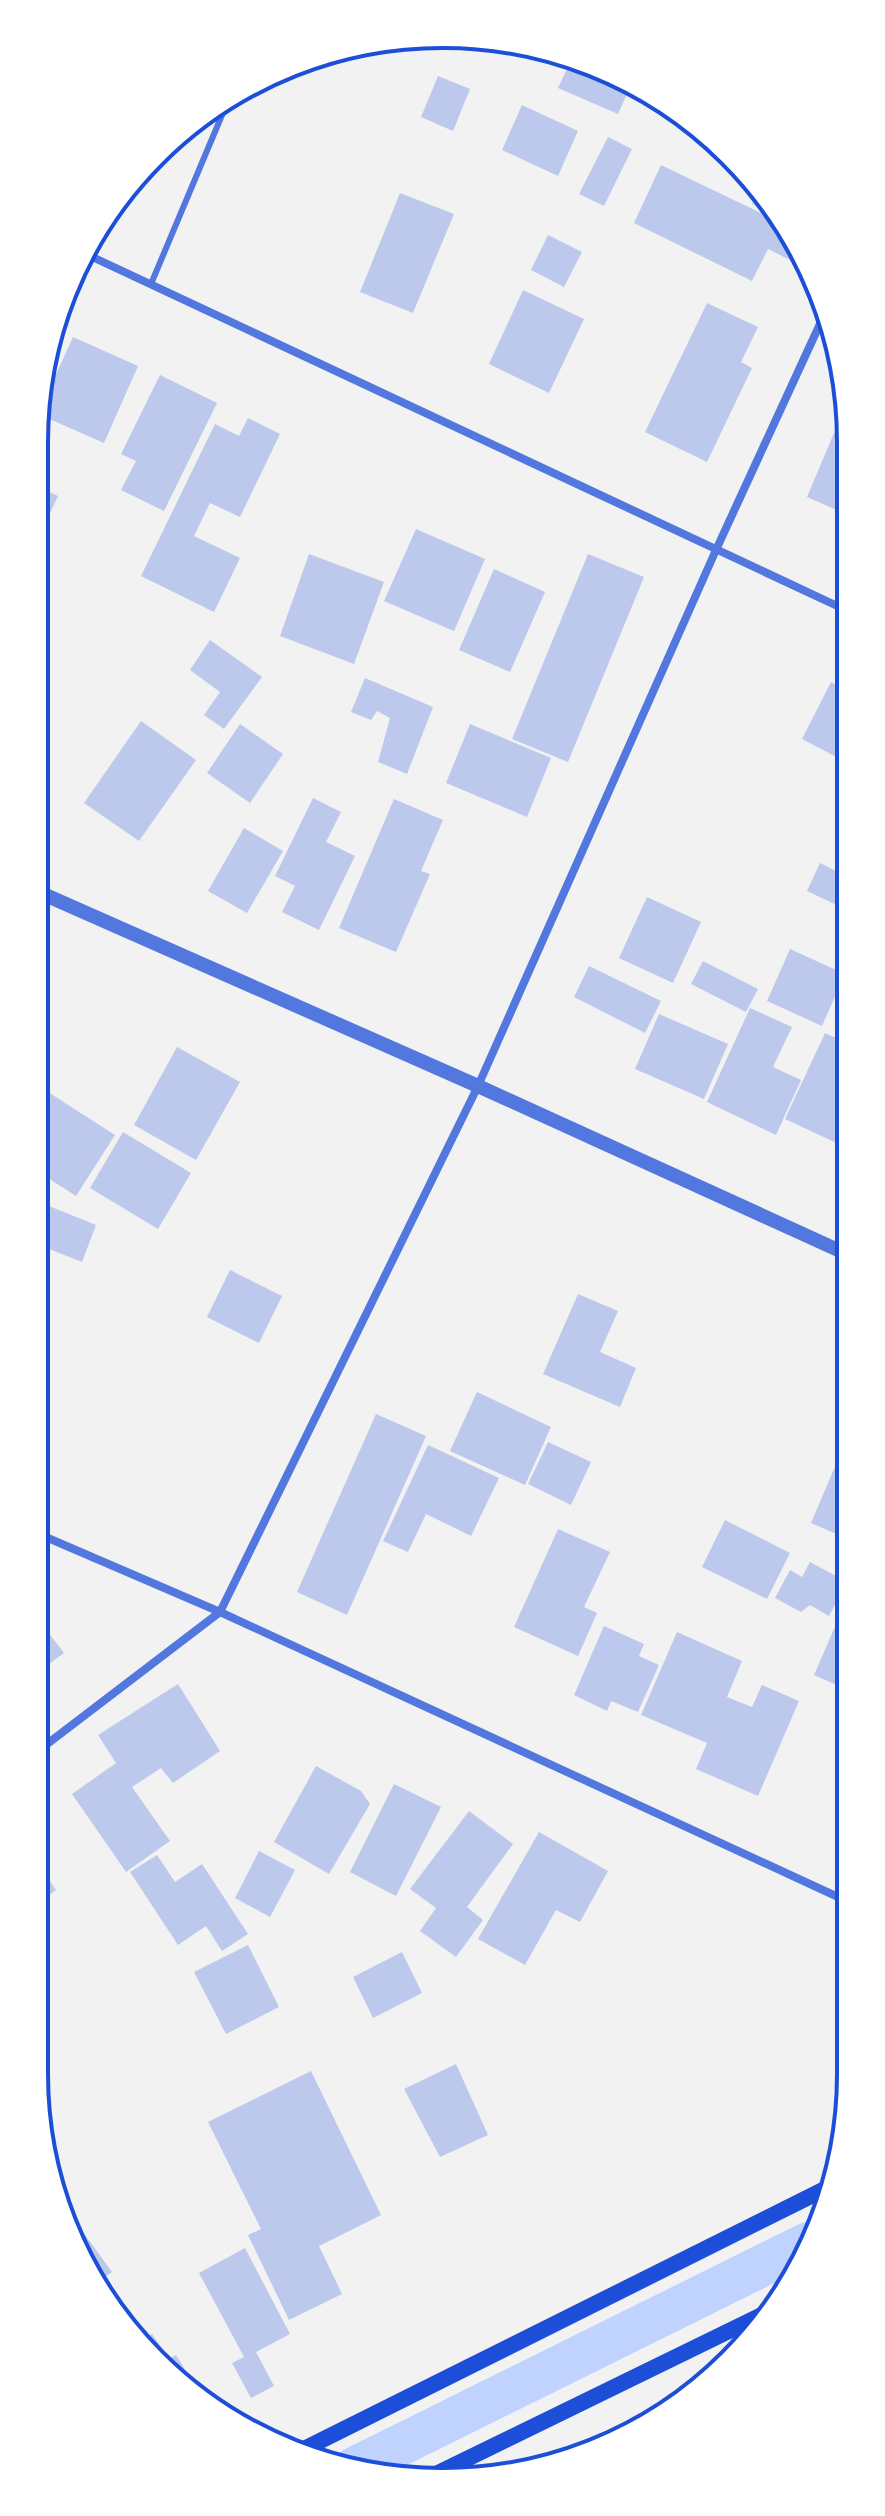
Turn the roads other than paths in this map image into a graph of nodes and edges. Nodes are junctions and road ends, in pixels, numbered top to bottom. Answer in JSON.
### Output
{"nodes":[{"id":1,"x":222,"y":115,"type":"edge"},
{"id":2,"x":94,"y":258,"type":"edge"},
{"id":3,"x":151,"y":284,"type":"junction"},
{"id":4,"x":819,"y":326,"type":"edge"},
{"id":5,"x":716,"y":550,"type":"junction"},
{"id":6,"x":837,"y":606,"type":"edge"},
{"id":7,"x":48,"y":896,"type":"edge"},
{"id":8,"x":478,"y":1086,"type":"junction"},
{"id":9,"x":837,"y":1250,"type":"edge"},
{"id":10,"x":48,"y":1538,"type":"edge"},
{"id":11,"x":220,"y":1612,"type":"junction"},
{"id":12,"x":48,"y":1743,"type":"edge"},
{"id":13,"x":837,"y":1897,"type":"edge"},
{"id":14,"x":819,"y":2192,"type":"edge"},
{"id":15,"x":749,"y":2321,"type":"edge"},
{"id":16,"x":311,"y":2445,"type":"edge"},
{"id":17,"x":449,"y":2468,"type":"edge"}],
"edges":[{"from":1,"to":3,"type":"lane"},
{"from":2,"to":3,"type":"street"},
{"from":3,"to":5,"type":"street"},
{"from":4,"to":5,"type":"street"},
{"from":5,"to":6,"type":"street"},
{"from":5,"to":8,"type":"street"},
{"from":7,"to":8,"type":"street"},
{"from":8,"to":9,"type":"street"},
{"from":8,"to":11,"type":"street"},
{"from":10,"to":11,"type":"street"},
{"from":11,"to":12,"type":"street"},
{"from":11,"to":13,"type":"street"},
{"from":14,"to":16,"type":"main road"},
{"from":15,"to":17,"type":"main road"}]}
